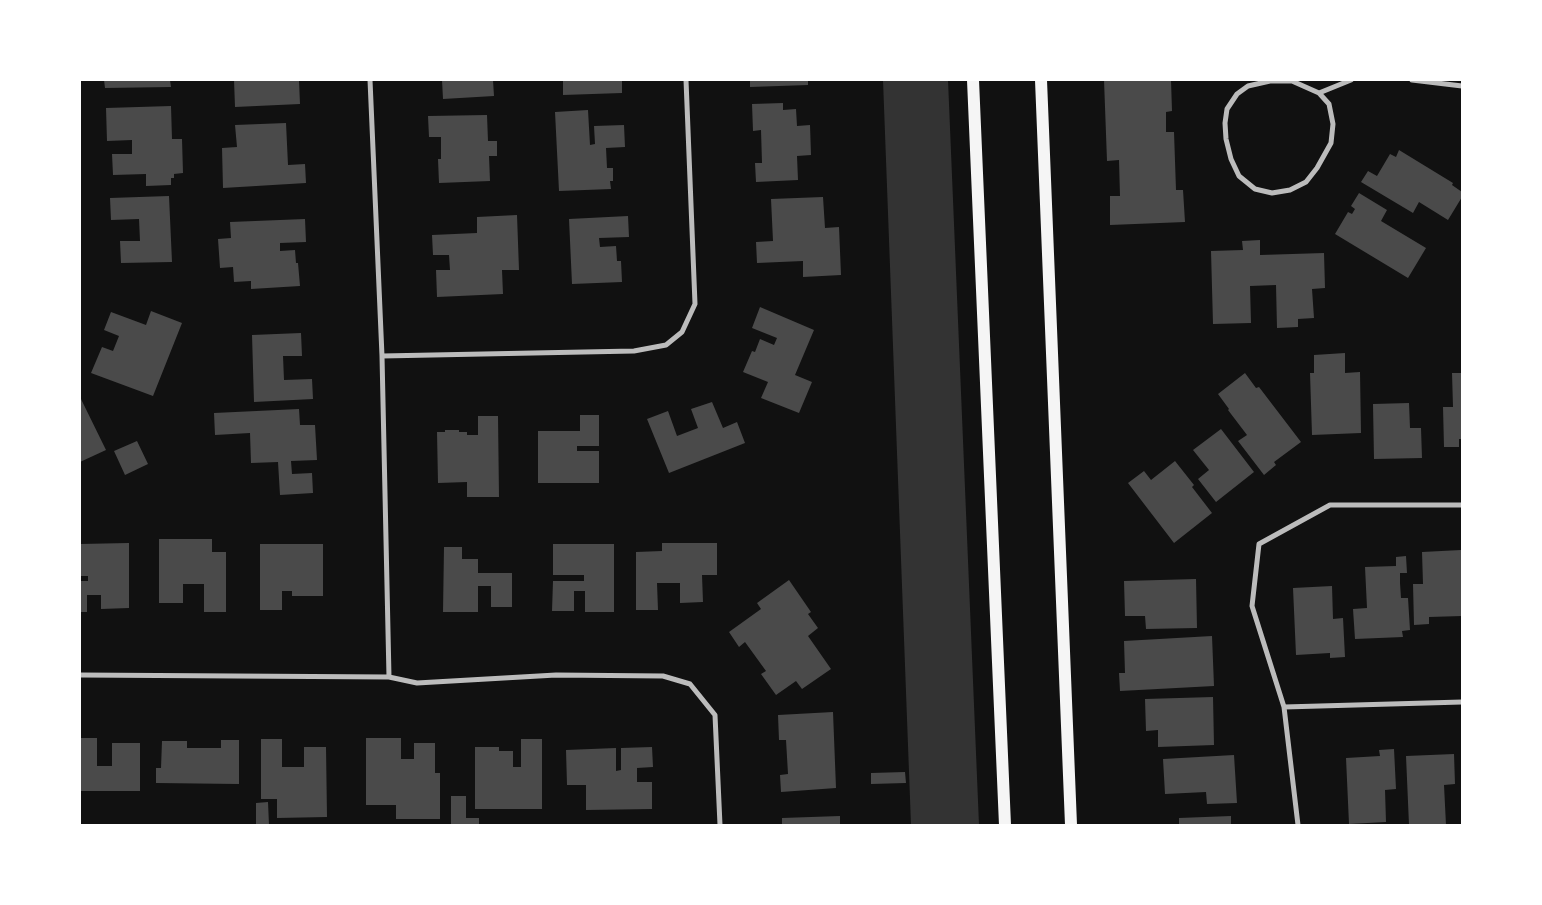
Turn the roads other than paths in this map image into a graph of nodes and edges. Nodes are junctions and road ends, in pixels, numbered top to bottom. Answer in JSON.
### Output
{"nodes":[{"id":1,"x":370,"y":80,"type":"edge"},
{"id":2,"x":686,"y":80,"type":"edge"},
{"id":3,"x":973,"y":80,"type":"edge"},
{"id":4,"x":1041,"y":80,"type":"edge"},
{"id":5,"x":1351,"y":80,"type":"edge"},
{"id":6,"x":1412,"y":80,"type":"edge"},
{"id":7,"x":1462,"y":86,"type":"edge"},
{"id":8,"x":1320,"y":93,"type":"junction"},
{"id":9,"x":382,"y":356,"type":"junction"},
{"id":10,"x":1462,"y":505,"type":"edge"},
{"id":11,"x":80,"y":676,"type":"edge"},
{"id":12,"x":389,"y":677,"type":"junction"},
{"id":13,"x":1462,"y":702,"type":"edge"},
{"id":14,"x":1284,"y":707,"type":"junction"},
{"id":15,"x":720,"y":825,"type":"edge"},
{"id":16,"x":1005,"y":825,"type":"edge"},
{"id":17,"x":1070,"y":825,"type":"edge"},
{"id":18,"x":1298,"y":825,"type":"edge"}],
"edges":[{"from":1,"to":9,"type":"street"},
{"from":2,"to":9,"type":"street"},
{"from":3,"to":16,"type":"main road"},
{"from":4,"to":17,"type":"main road"},
{"from":5,"to":8,"type":"street"},
{"from":6,"to":7,"type":"street"},
{"from":8,"to":8,"type":"street"},
{"from":9,"to":12,"type":"street"},
{"from":10,"to":14,"type":"street"},
{"from":11,"to":12,"type":"street"},
{"from":12,"to":15,"type":"street"},
{"from":13,"to":14,"type":"street"},
{"from":14,"to":18,"type":"street"}]}
